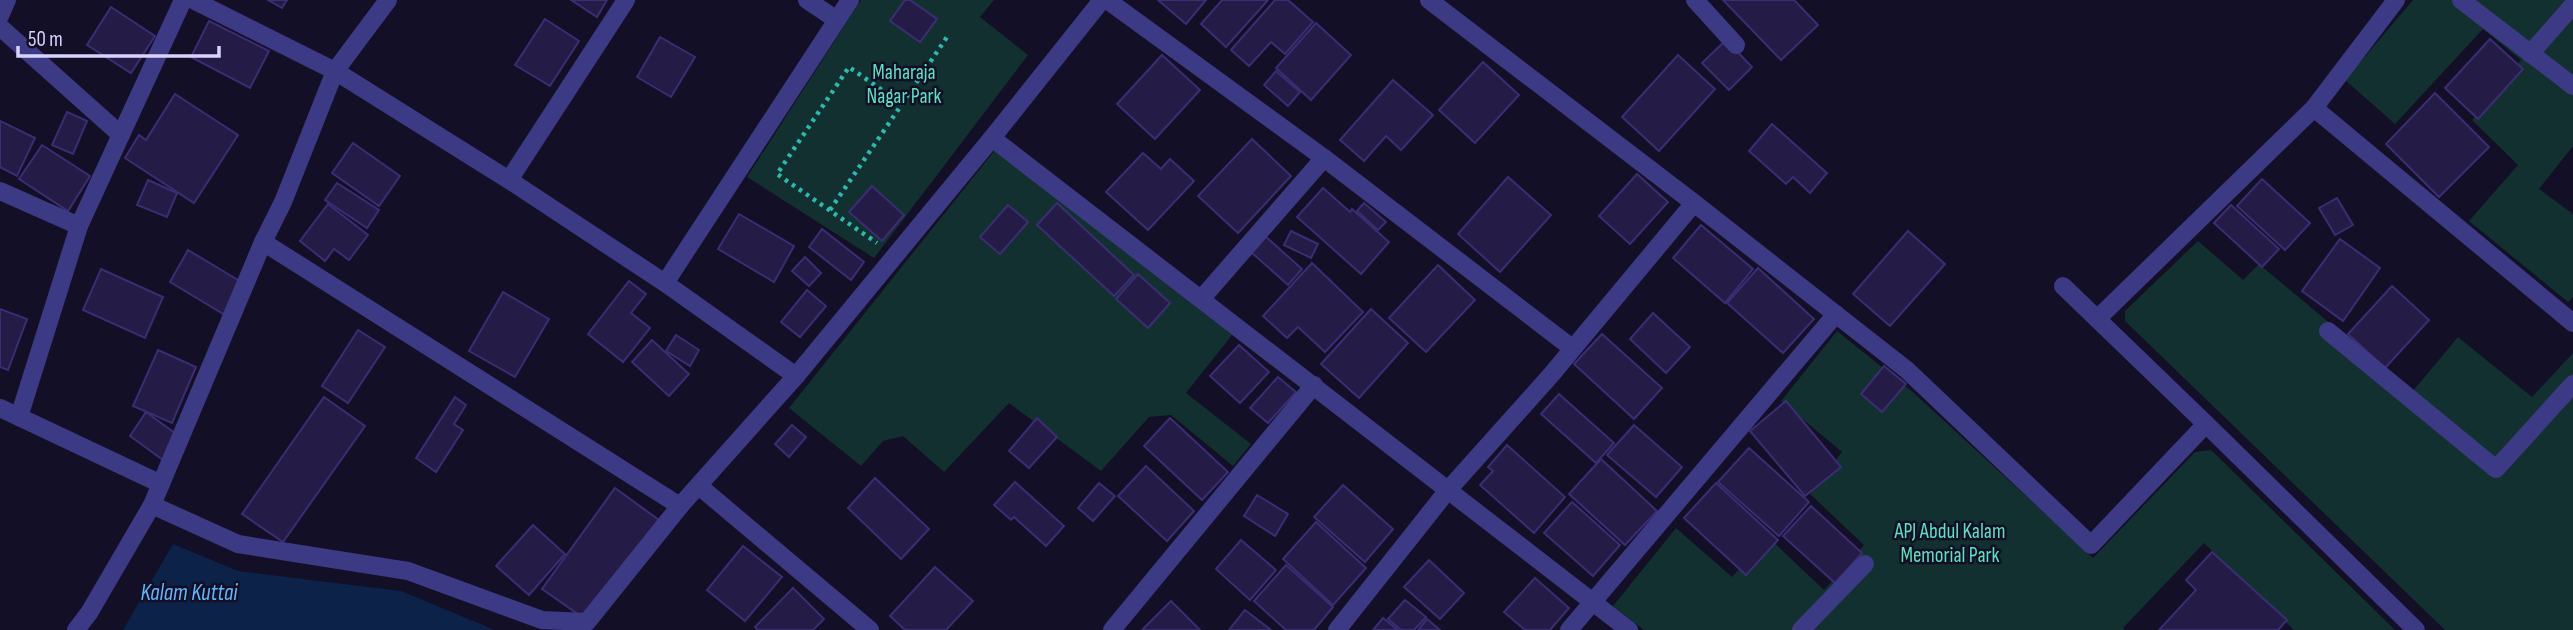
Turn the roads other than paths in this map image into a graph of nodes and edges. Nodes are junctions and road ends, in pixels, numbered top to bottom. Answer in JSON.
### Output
{"nodes":[{"id":1,"x":6,"y":0,"type":"edge"},
{"id":2,"x":183,"y":0,"type":"edge"},
{"id":3,"x":193,"y":0,"type":"edge"},
{"id":4,"x":388,"y":0,"type":"edge"},
{"id":5,"x":626,"y":0,"type":"edge"},
{"id":6,"x":807,"y":0,"type":"edge"},
{"id":7,"x":850,"y":0,"type":"edge"},
{"id":8,"x":1101,"y":0,"type":"edge"},
{"id":9,"x":1107,"y":0,"type":"edge"},
{"id":10,"x":1429,"y":0,"type":"edge"},
{"id":11,"x":1695,"y":0,"type":"edge"},
{"id":12,"x":2396,"y":0,"type":"edge"},
{"id":13,"x":2462,"y":0,"type":"edge"},
{"id":14,"x":2573,"y":5,"type":"edge"},
{"id":15,"x":0,"y":16,"type":"edge"},
{"id":16,"x":837,"y":20,"type":"junction"},
{"id":17,"x":0,"y":27,"type":"edge"},
{"id":18,"x":1736,"y":45,"type":"dead end"},
{"id":19,"x":2530,"y":54,"type":"junction"},
{"id":20,"x":335,"y":71,"type":"junction"},
{"id":21,"x":2573,"y":86,"type":"edge"},
{"id":22,"x":2314,"y":108,"type":"junction"},
{"id":23,"x":121,"y":135,"type":"junction"},
{"id":24,"x":992,"y":138,"type":"junction"},
{"id":25,"x":1324,"y":158,"type":"junction"},
{"id":26,"x":509,"y":180,"type":"junction"},
{"id":27,"x":0,"y":191,"type":"edge"},
{"id":28,"x":1694,"y":203,"type":"junction"},
{"id":29,"x":79,"y":226,"type":"junction"},
{"id":30,"x":263,"y":242,"type":"junction"},
{"id":31,"x":665,"y":283,"type":"junction"},
{"id":32,"x":2063,"y":286,"type":"dead end"},
{"id":33,"x":1202,"y":298,"type":"junction"},
{"id":34,"x":1836,"y":314,"type":"junction"},
{"id":35,"x":2097,"y":319,"type":"junction"},
{"id":36,"x":2573,"y":323,"type":"edge"},
{"id":37,"x":2328,"y":331,"type":"dead end"},
{"id":38,"x":1572,"y":348,"type":"junction"},
{"id":39,"x":796,"y":376,"type":"junction"},
{"id":40,"x":2573,"y":384,"type":"edge"},
{"id":41,"x":1314,"y":385,"type":"junction"},
{"id":42,"x":0,"y":408,"type":"edge"},
{"id":43,"x":19,"y":417,"type":"junction"},
{"id":44,"x":2206,"y":424,"type":"junction"},
{"id":45,"x":161,"y":484,"type":"junction"},
{"id":46,"x":699,"y":486,"type":"junction"},
{"id":47,"x":1448,"y":490,"type":"junction"},
{"id":48,"x":152,"y":505,"type":"junction"},
{"id":49,"x":680,"y":506,"type":"junction"},
{"id":50,"x":1865,"y":564,"type":"dead end"},
{"id":51,"x":1592,"y":601,"type":"junction"},
{"id":52,"x":592,"y":626,"type":"edge"},
{"id":53,"x":76,"y":630,"type":"edge"},
{"id":54,"x":870,"y":630,"type":"edge"},
{"id":55,"x":1112,"y":630,"type":"edge"},
{"id":56,"x":1337,"y":630,"type":"edge"},
{"id":57,"x":1569,"y":630,"type":"edge"},
{"id":58,"x":1629,"y":630,"type":"edge"},
{"id":59,"x":1801,"y":630,"type":"edge"},
{"id":60,"x":2417,"y":630,"type":"edge"}],
"edges":[{"from":1,"to":15,"type":"street"},
{"from":2,"to":23,"type":"street"},
{"from":3,"to":20,"type":"street"},
{"from":4,"to":20,"type":"street"},
{"from":5,"to":26,"type":"street"},
{"from":6,"to":16,"type":"street"},
{"from":7,"to":16,"type":"street"},
{"from":8,"to":24,"type":"street"},
{"from":9,"to":25,"type":"street"},
{"from":10,"to":28,"type":"street"},
{"from":11,"to":18,"type":"street"},
{"from":12,"to":22,"type":"street"},
{"from":13,"to":19,"type":"street"},
{"from":14,"to":19,"type":"street"},
{"from":16,"to":31,"type":"street"},
{"from":17,"to":23,"type":"street"},
{"from":19,"to":21,"type":"street"},
{"from":20,"to":26,"type":"street"},
{"from":20,"to":30,"type":"street"},
{"from":22,"to":35,"type":"street"},
{"from":22,"to":36,"type":"street"},
{"from":23,"to":29,"type":"street"},
{"from":24,"to":33,"type":"street"},
{"from":24,"to":39,"type":"street"},
{"from":25,"to":33,"type":"street"},
{"from":25,"to":38,"type":"street"},
{"from":26,"to":31,"type":"street"},
{"from":27,"to":29,"type":"street"},
{"from":28,"to":34,"type":"street"},
{"from":28,"to":38,"type":"street"},
{"from":29,"to":43,"type":"street"},
{"from":30,"to":45,"type":"street"},
{"from":30,"to":49,"type":"street"},
{"from":31,"to":39,"type":"street"},
{"from":32,"to":35,"type":"street"},
{"from":33,"to":41,"type":"street"},
{"from":34,"to":44,"type":"street"},
{"from":34,"to":51,"type":"street"},
{"from":35,"to":44,"type":"street"},
{"from":37,"to":40,"type":"street"},
{"from":38,"to":47,"type":"street"},
{"from":39,"to":46,"type":"street"},
{"from":41,"to":47,"type":"street"},
{"from":41,"to":55,"type":"street"},
{"from":42,"to":43,"type":"street"},
{"from":43,"to":45,"type":"street"},
{"from":44,"to":60,"type":"street"},
{"from":45,"to":48,"type":"street"},
{"from":46,"to":49,"type":"street"},
{"from":46,"to":54,"type":"street"},
{"from":47,"to":51,"type":"street"},
{"from":47,"to":56,"type":"street"},
{"from":48,"to":52,"type":"street"},
{"from":48,"to":53,"type":"street"},
{"from":49,"to":52,"type":"street"},
{"from":50,"to":59,"type":"street"},
{"from":51,"to":57,"type":"street"},
{"from":51,"to":58,"type":"street"}]}
